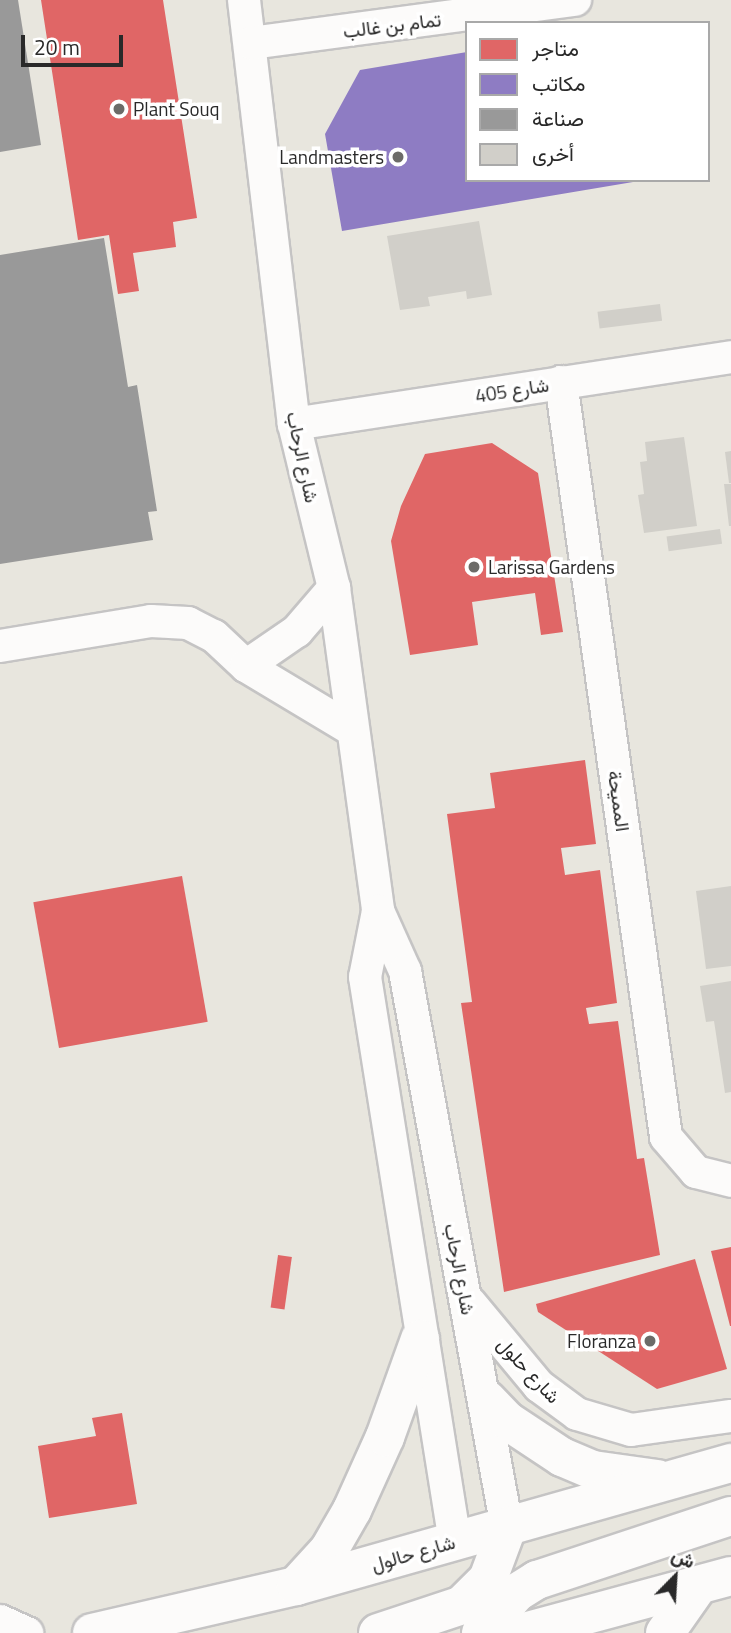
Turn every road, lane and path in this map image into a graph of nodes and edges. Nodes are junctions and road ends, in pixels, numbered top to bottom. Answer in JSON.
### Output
{"nodes":[{"id":1,"x":244,"y":0,"type":"edge"},
{"id":2,"x":575,"y":0,"type":"edge"},
{"id":3,"x":513,"y":5,"type":"edge"},
{"id":4,"x":251,"y":43,"type":"junction"},
{"id":5,"x":731,"y":357,"type":"edge"},
{"id":6,"x":561,"y":382,"type":"junction"},
{"id":7,"x":294,"y":424,"type":"junction"},
{"id":8,"x":334,"y":588,"type":"junction"},
{"id":9,"x":0,"y":646,"type":"edge"},
{"id":10,"x":246,"y":666,"type":"junction"},
{"id":11,"x":351,"y":729,"type":"junction"},
{"id":12,"x":378,"y":911,"type":"junction"},
{"id":13,"x":731,"y":1181,"type":"edge"},
{"id":14,"x":465,"y":1297,"type":"junction"},
{"id":15,"x":420,"y":1339,"type":"junction"},
{"id":16,"x":487,"y":1400,"type":"junction"},
{"id":17,"x":731,"y":1416,"type":"edge"},
{"id":18,"x":714,"y":1470,"type":"edge"},
{"id":19,"x":731,"y":1516,"type":"edge"},
{"id":20,"x":507,"y":1528,"type":"junction"},
{"id":21,"x":455,"y":1542,"type":"junction"},
{"id":22,"x":715,"y":1581,"type":"edge"},
{"id":23,"x":296,"y":1586,"type":"junction"},
{"id":24,"x":516,"y":1593,"type":"junction"},
{"id":25,"x":0,"y":1621,"type":"edge"},
{"id":26,"x":470,"y":1624,"type":"edge"},
{"id":27,"x":27,"y":1633,"type":"edge"},
{"id":28,"x":92,"y":1633,"type":"edge"},
{"id":29,"x":378,"y":1633,"type":"edge"},
{"id":30,"x":522,"y":1633,"type":"edge"},
{"id":31,"x":665,"y":1633,"type":"edge"}],
"edges":[{"from":1,"to":4,"type":"street","name":"شارع الرحاب"},
{"from":2,"to":3,"type":"street","name":"تمام بن غالب"},
{"from":3,"to":4,"type":"street","name":"تمام بن غالب"},
{"from":4,"to":7,"type":"street","name":"شارع الرحاب"},
{"from":5,"to":6,"type":"street","name":"شارع 405"},
{"from":6,"to":7,"type":"street","name":"شارع 405"},
{"from":6,"to":13,"type":"street","name":"المميحة"},
{"from":7,"to":8,"type":"street","name":"شارع الرحاب"},
{"from":8,"to":10,"type":"street"},
{"from":8,"to":11,"type":"street","name":"شارع الرحاب"},
{"from":9,"to":10,"type":"street"},
{"from":10,"to":11,"type":"street"},
{"from":11,"to":12,"type":"street","name":"شارع الرحاب"},
{"from":12,"to":14,"type":"street","name":"شارع الرحاب"},
{"from":12,"to":15,"type":"street","name":"شارع الرحاب"},
{"from":14,"to":16,"type":"street","name":"شارع الرحاب"},
{"from":14,"to":17,"type":"street","name":"شارع حلول"},
{"from":15,"to":21,"type":"street","name":"شارع الرحاب"},
{"from":15,"to":23,"type":"main road"},
{"from":16,"to":18,"type":"main road"},
{"from":16,"to":20,"type":"street","name":"شارع الرحاب"},
{"from":18,"to":20,"type":"main road","name":"شارع حالول"},
{"from":19,"to":24,"type":"main road"},
{"from":20,"to":21,"type":"main road","name":"شارع حالول"},
{"from":20,"to":24,"type":"main road","name":"شارع الرحاب"},
{"from":20,"to":26,"type":"main road"},
{"from":21,"to":23,"type":"main road","name":"شارع حالول"},
{"from":21,"to":26,"type":"main road","name":"شارع الرحاب"},
{"from":22,"to":30,"type":"main road"},
{"from":22,"to":31,"type":"main road"},
{"from":23,"to":28,"type":"main road","name":"شارع حالول"},
{"from":24,"to":26,"type":"main road"},
{"from":24,"to":30,"type":"main road","name":"شارع الرحاب"},
{"from":25,"to":27,"type":"street"},
{"from":26,"to":29,"type":"main road"}]}
